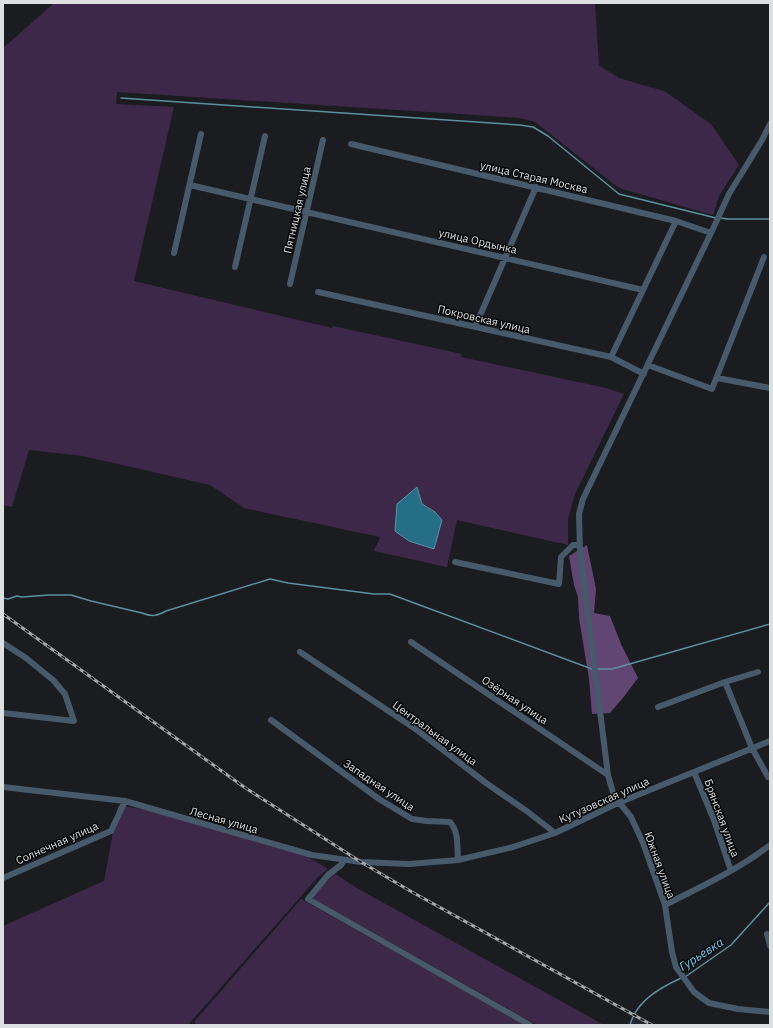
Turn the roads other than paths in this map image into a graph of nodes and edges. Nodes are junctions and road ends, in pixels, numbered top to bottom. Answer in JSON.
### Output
{"nodes":[{"id":1,"x":770,"y":124,"type":"edge"},
{"id":2,"x":201,"y":134,"type":"dead end"},
{"id":3,"x":265,"y":136,"type":"dead end"},
{"id":4,"x":323,"y":140,"type":"dead end"},
{"id":5,"x":351,"y":144,"type":"dead end"},
{"id":6,"x":190,"y":185,"type":"junction"},
{"id":7,"x":536,"y":187,"type":"junction"},
{"id":8,"x":251,"y":199,"type":"junction"},
{"id":9,"x":308,"y":212,"type":"junction"},
{"id":10,"x":676,"y":221,"type":"junction"},
{"id":11,"x":711,"y":234,"type":"junction"},
{"id":12,"x":174,"y":252,"type":"dead end"},
{"id":13,"x":764,"y":257,"type":"dead end"},
{"id":14,"x":504,"y":258,"type":"junction"},
{"id":15,"x":235,"y":267,"type":"dead end"},
{"id":16,"x":290,"y":284,"type":"dead end"},
{"id":17,"x":643,"y":290,"type":"junction"},
{"id":18,"x":318,"y":292,"type":"dead end"},
{"id":19,"x":475,"y":327,"type":"junction"},
{"id":20,"x":611,"y":357,"type":"junction"},
{"id":21,"x":648,"y":365,"type":"junction"},
{"id":22,"x":644,"y":374,"type":"junction"},
{"id":23,"x":716,"y":378,"type":"junction"},
{"id":24,"x":770,"y":388,"type":"edge"},
{"id":25,"x":580,"y":545,"type":"junction"},
{"id":26,"x":455,"y":562,"type":"dead end"},
{"id":27,"x":411,"y":642,"type":"dead end"},
{"id":28,"x":3,"y":643,"type":"edge"},
{"id":29,"x":300,"y":652,"type":"dead end"},
{"id":30,"x":758,"y":672,"type":"dead end"},
{"id":31,"x":725,"y":682,"type":"junction"},
{"id":32,"x":658,"y":707,"type":"dead end"},
{"id":33,"x":3,"y":713,"type":"edge"},
{"id":34,"x":271,"y":720,"type":"dead end"},
{"id":35,"x":770,"y":740,"type":"edge"},
{"id":36,"x":752,"y":748,"type":"junction"},
{"id":37,"x":694,"y":772,"type":"junction"},
{"id":38,"x":608,"y":775,"type":"junction"},
{"id":39,"x":768,"y":777,"type":"dead end"},
{"id":40,"x":3,"y":787,"type":"edge"},
{"id":41,"x":125,"y":801,"type":"junction"},
{"id":42,"x":618,"y":803,"type":"junction"},
{"id":43,"x":555,"y":833,"type":"junction"},
{"id":44,"x":770,"y":845,"type":"edge"},
{"id":45,"x":344,"y":860,"type":"junction"},
{"id":46,"x":458,"y":860,"type":"junction"},
{"id":47,"x":441,"y":861,"type":"joint"},
{"id":48,"x":731,"y":871,"type":"junction"},
{"id":49,"x":3,"y":878,"type":"edge"},
{"id":50,"x":665,"y":905,"type":"junction"},
{"id":51,"x":767,"y":934,"type":"dead end"},
{"id":52,"x":770,"y":946,"type":"edge"},
{"id":53,"x":770,"y":1012,"type":"edge"},
{"id":54,"x":530,"y":1025,"type":"edge"}],
"edges":[{"from":1,"to":11,"type":"street"},
{"from":2,"to":6,"type":"street"},
{"from":3,"to":8,"type":"street"},
{"from":4,"to":9,"type":"street","name":"Пятницкая улица"},
{"from":5,"to":7,"type":"street","name":"улица Старая Москва"},
{"from":6,"to":8,"type":"street","name":"улица Ордынка"},
{"from":6,"to":12,"type":"street"},
{"from":7,"to":10,"type":"street","name":"улица Старая Москва"},
{"from":7,"to":14,"type":"street"},
{"from":8,"to":9,"type":"street","name":"улица Ордынка"},
{"from":8,"to":15,"type":"street"},
{"from":9,"to":14,"type":"street","name":"улица Ордынка"},
{"from":9,"to":16,"type":"street","name":"Пятницкая улица"},
{"from":10,"to":11,"type":"street","name":"улица Старая Москва"},
{"from":10,"to":17,"type":"street"},
{"from":11,"to":21,"type":"street"},
{"from":13,"to":23,"type":"street"},
{"from":14,"to":17,"type":"street","name":"улица Ордынка"},
{"from":14,"to":19,"type":"street"},
{"from":17,"to":20,"type":"street"},
{"from":18,"to":19,"type":"street","name":"Покровская улица"},
{"from":19,"to":20,"type":"street","name":"Покровская улица"},
{"from":20,"to":22,"type":"street","name":"Покровская улица"},
{"from":21,"to":22,"type":"street"},
{"from":21,"to":23,"type":"street"},
{"from":22,"to":25,"type":"street"},
{"from":23,"to":24,"type":"street"},
{"from":25,"to":26,"type":"street"},
{"from":25,"to":38,"type":"street"},
{"from":27,"to":38,"type":"street","name":"Озёрная улица"},
{"from":28,"to":33,"type":"street"},
{"from":29,"to":43,"type":"street","name":"Центральная улица"},
{"from":30,"to":31,"type":"street"},
{"from":31,"to":32,"type":"street"},
{"from":31,"to":36,"type":"street"},
{"from":34,"to":46,"type":"street","name":"Западная улица"},
{"from":35,"to":36,"type":"street","name":"Кутузовская улица"},
{"from":36,"to":37,"type":"street","name":"Кутузовская улица"},
{"from":36,"to":39,"type":"street"},
{"from":37,"to":42,"type":"street","name":"Кутузовская улица"},
{"from":37,"to":48,"type":"street","name":"Брянская улица"},
{"from":38,"to":42,"type":"street"},
{"from":40,"to":41,"type":"street","name":"Лесная улица"},
{"from":41,"to":45,"type":"street","name":"Лесная улица"},
{"from":41,"to":49,"type":"street","name":"Солнечная улица"},
{"from":42,"to":43,"type":"street","name":"Кутузовская улица"},
{"from":42,"to":50,"type":"street","name":"Южная улица"},
{"from":43,"to":46,"type":"street","name":"Кутузовская улица"},
{"from":44,"to":48,"type":"street","name":"Брянская улица"},
{"from":45,"to":47,"type":"street","name":"Лесная улица"},
{"from":45,"to":54,"type":"street"},
{"from":46,"to":47,"type":"street","name":"Кутузовская улица"},
{"from":48,"to":50,"type":"street","name":"Брянская улица"},
{"from":50,"to":53,"type":"street","name":"Южная улица"},
{"from":51,"to":52,"type":"street"}]}
